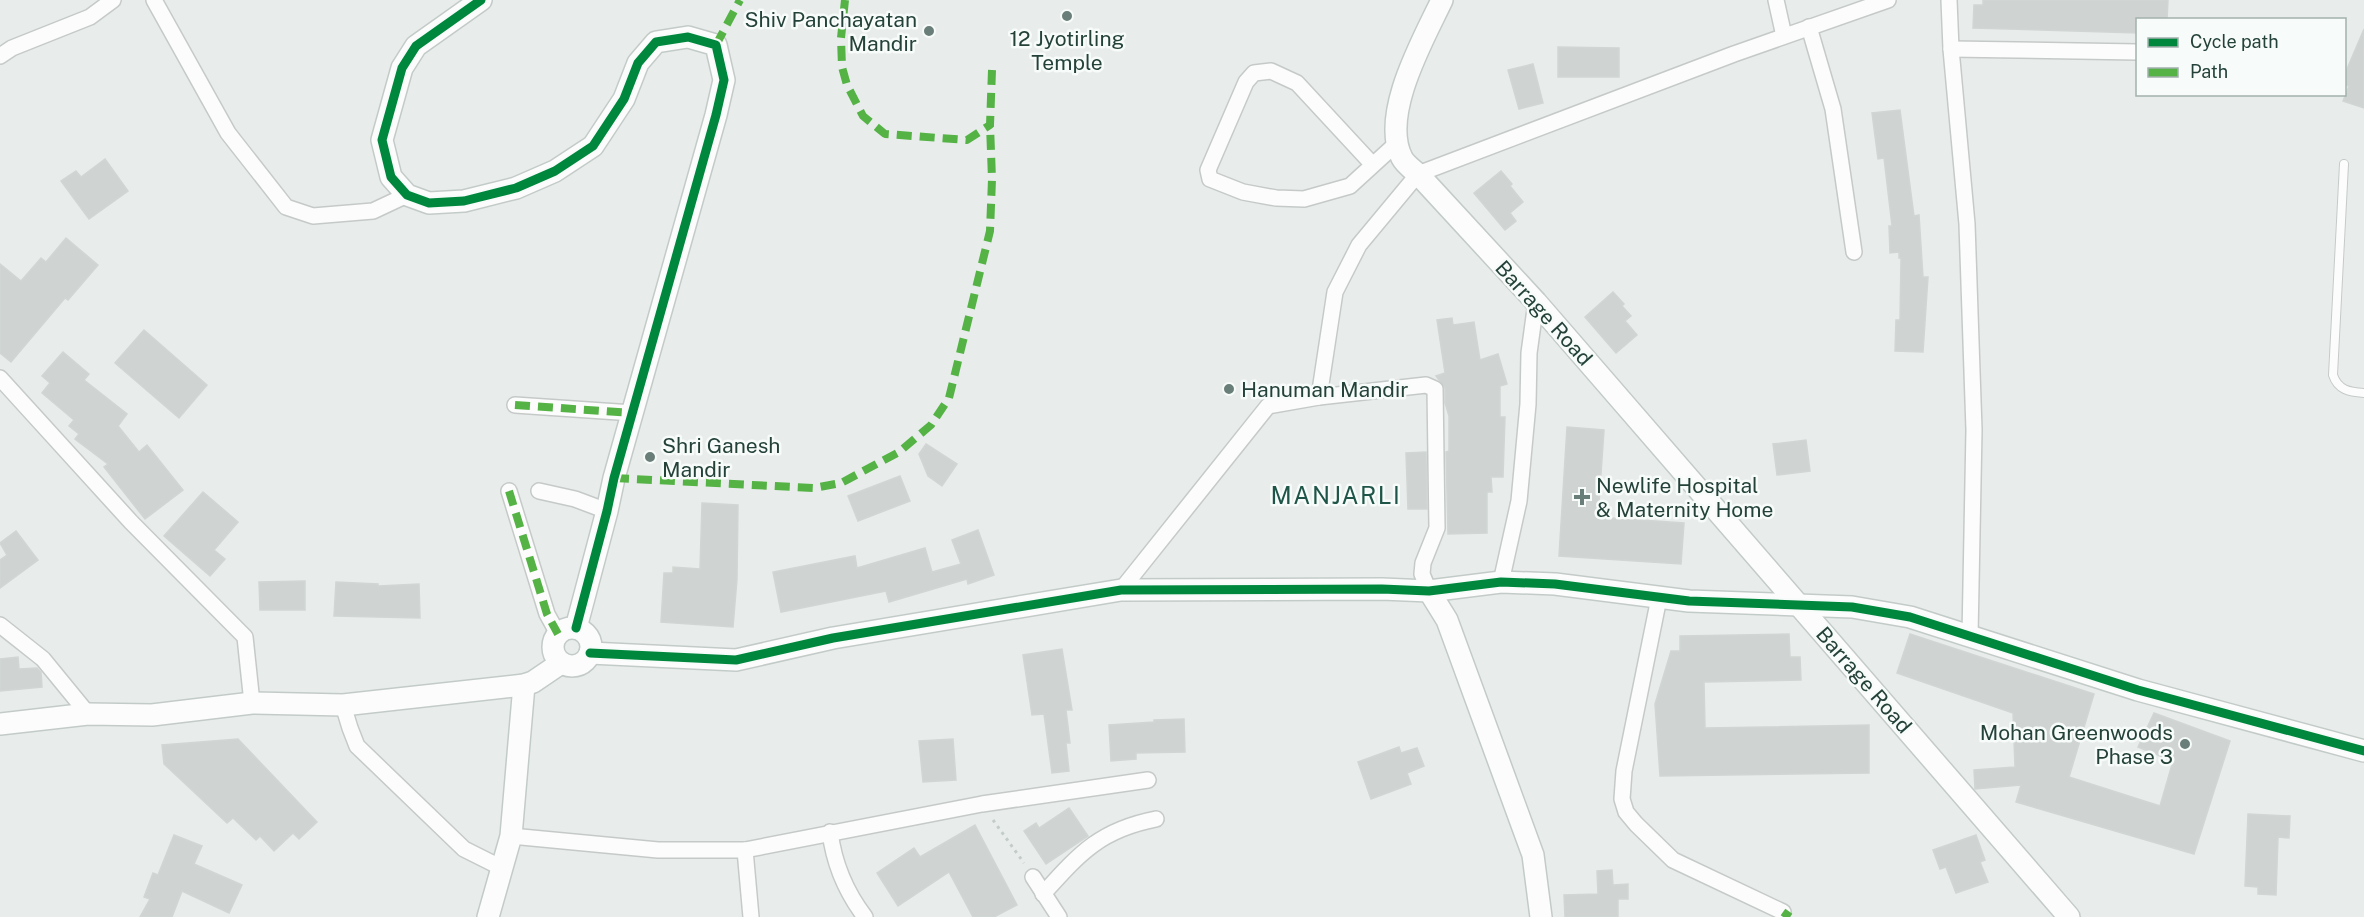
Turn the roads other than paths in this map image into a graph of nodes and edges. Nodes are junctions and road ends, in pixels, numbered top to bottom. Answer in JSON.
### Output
{"nodes":[{"id":1,"x":113,"y":0,"type":"edge"},
{"id":2,"x":154,"y":0,"type":"edge"},
{"id":3,"x":481,"y":0,"type":"edge"},
{"id":4,"x":1442,"y":0,"type":"edge"},
{"id":5,"x":1776,"y":0,"type":"edge"},
{"id":6,"x":1888,"y":0,"type":"edge"},
{"id":7,"x":1949,"y":0,"type":"edge"},
{"id":8,"x":1809,"y":27,"type":"junction"},
{"id":9,"x":1784,"y":36,"type":"junction"},
{"id":10,"x":1951,"y":49,"type":"junction"},
{"id":11,"x":2136,"y":52,"type":"edge"},
{"id":12,"x":0,"y":56,"type":"edge"},
{"id":13,"x":1396,"y":144,"type":"junction"},
{"id":14,"x":2344,"y":164,"type":"dead end"},
{"id":15,"x":1373,"y":165,"type":"junction"},
{"id":16,"x":1418,"y":174,"type":"junction"},
{"id":17,"x":407,"y":195,"type":"junction"},
{"id":18,"x":1854,"y":252,"type":"dead end"},
{"id":19,"x":1536,"y":302,"type":"junction"},
{"id":20,"x":0,"y":378,"type":"edge"},
{"id":21,"x":2364,"y":393,"type":"edge"},
{"id":22,"x":1319,"y":397,"type":"junction"},
{"id":23,"x":515,"y":405,"type":"dead end"},
{"id":24,"x":633,"y":413,"type":"junction"},
{"id":25,"x":509,"y":491,"type":"dead end"},
{"id":26,"x":539,"y":491,"type":"dead end"},
{"id":27,"x":607,"y":511,"type":"junction"},
{"id":28,"x":1501,"y":582,"type":"junction"},
{"id":29,"x":1121,"y":590,"type":"junction"},
{"id":30,"x":1429,"y":591,"type":"junction"},
{"id":31,"x":1659,"y":598,"type":"junction"},
{"id":32,"x":1800,"y":605,"type":"junction"},
{"id":33,"x":0,"y":625,"type":"edge"},
{"id":34,"x":567,"y":631,"type":"junction"},
{"id":35,"x":1970,"y":636,"type":"junction"},
{"id":36,"x":590,"y":652,"type":"junction"},
{"id":37,"x":561,"y":663,"type":"junction"},
{"id":38,"x":524,"y":685,"type":"junction"},
{"id":39,"x":252,"y":704,"type":"junction"},
{"id":40,"x":343,"y":705,"type":"junction"},
{"id":41,"x":88,"y":714,"type":"junction"},
{"id":42,"x":0,"y":724,"type":"edge"},
{"id":43,"x":2364,"y":751,"type":"edge"},
{"id":44,"x":1148,"y":780,"type":"dead end"},
{"id":45,"x":1156,"y":819,"type":"dead end"},
{"id":46,"x":830,"y":832,"type":"junction"},
{"id":47,"x":511,"y":836,"type":"junction"},
{"id":48,"x":745,"y":850,"type":"junction"},
{"id":49,"x":502,"y":868,"type":"junction"},
{"id":50,"x":1033,"y":877,"type":"road end"},
{"id":51,"x":1043,"y":894,"type":"junction"},
{"id":52,"x":1783,"y":912,"type":"dead end"},
{"id":53,"x":492,"y":914,"type":"edge"},
{"id":54,"x":751,"y":917,"type":"edge"},
{"id":55,"x":865,"y":917,"type":"edge"},
{"id":56,"x":1059,"y":917,"type":"edge"},
{"id":57,"x":1541,"y":917,"type":"edge"},
{"id":58,"x":2069,"y":917,"type":"edge"}],
"edges":[{"from":1,"to":12,"type":"street"},
{"from":2,"to":17,"type":"street"},
{"from":3,"to":17,"type":"street"},
{"from":4,"to":13,"type":"street"},
{"from":5,"to":9,"type":"street"},
{"from":6,"to":8,"type":"street"},
{"from":7,"to":10,"type":"street"},
{"from":8,"to":9,"type":"street"},
{"from":8,"to":18,"type":"street"},
{"from":9,"to":16,"type":"street"},
{"from":10,"to":11,"type":"street"},
{"from":10,"to":35,"type":"street"},
{"from":13,"to":15,"type":"street"},
{"from":13,"to":16,"type":"street","name":"Barrage Road"},
{"from":14,"to":21,"type":"lane"},
{"from":15,"to":15,"type":"street"},
{"from":16,"to":19,"type":"street","name":"Barrage Road"},
{"from":16,"to":22,"type":"street"},
{"from":17,"to":24,"type":"street"},
{"from":19,"to":28,"type":"street"},
{"from":19,"to":32,"type":"street","name":"Barrage Road"},
{"from":20,"to":39,"type":"street"},
{"from":22,"to":29,"type":"street"},
{"from":22,"to":30,"type":"street"},
{"from":23,"to":24,"type":"street"},
{"from":24,"to":27,"type":"street"},
{"from":25,"to":34,"type":"street"},
{"from":26,"to":27,"type":"street"},
{"from":27,"to":34,"type":"street"},
{"from":28,"to":30,"type":"street"},
{"from":28,"to":31,"type":"street"},
{"from":29,"to":30,"type":"street"},
{"from":29,"to":36,"type":"street"},
{"from":30,"to":57,"type":"street"},
{"from":31,"to":32,"type":"street"},
{"from":31,"to":52,"type":"street"},
{"from":32,"to":35,"type":"street"},
{"from":32,"to":58,"type":"street","name":"Barrage Road"},
{"from":33,"to":41,"type":"street"},
{"from":34,"to":36,"type":"street"},
{"from":34,"to":37,"type":"street"},
{"from":35,"to":43,"type":"street"},
{"from":36,"to":37,"type":"street"},
{"from":37,"to":38,"type":"street"},
{"from":38,"to":40,"type":"street"},
{"from":38,"to":47,"type":"street"},
{"from":39,"to":40,"type":"street"},
{"from":39,"to":41,"type":"street"},
{"from":40,"to":49,"type":"street"},
{"from":41,"to":42,"type":"street"},
{"from":44,"to":46,"type":"street"},
{"from":45,"to":51,"type":"street"},
{"from":46,"to":48,"type":"street"},
{"from":46,"to":55,"type":"street"},
{"from":47,"to":48,"type":"street"},
{"from":47,"to":49,"type":"street"},
{"from":48,"to":54,"type":"street"},
{"from":49,"to":53,"type":"street"},
{"from":50,"to":51,"type":"street"},
{"from":51,"to":56,"type":"street"}]}
